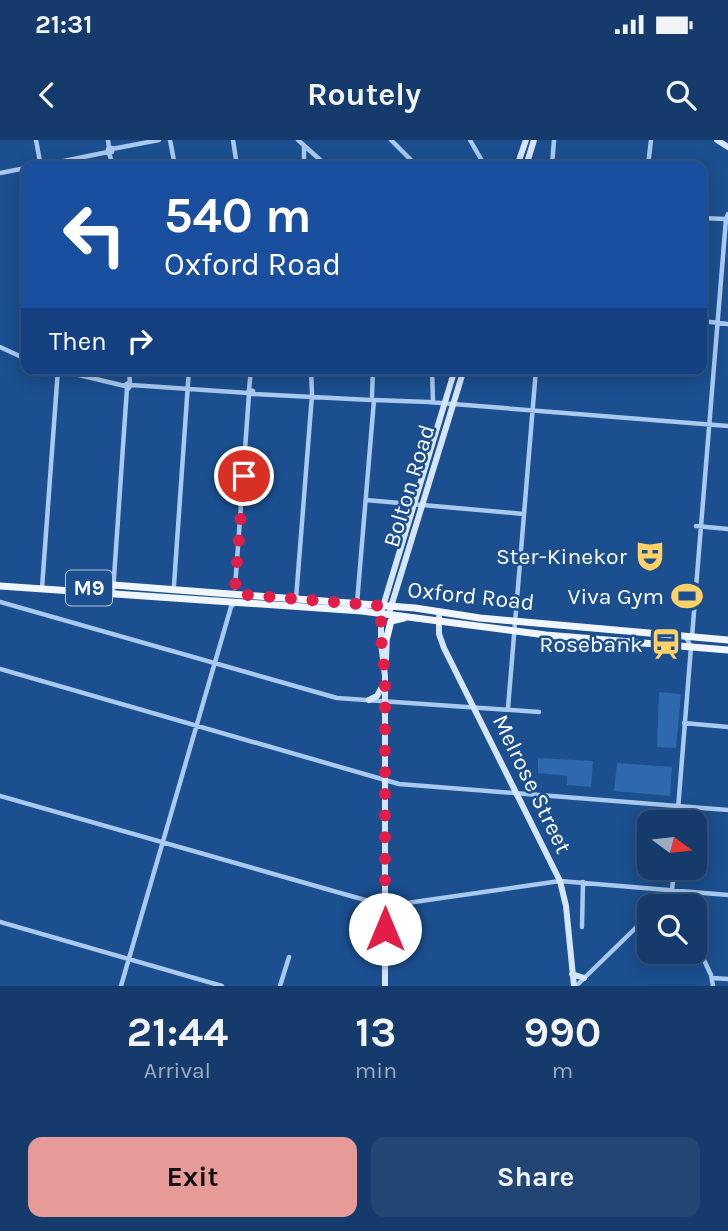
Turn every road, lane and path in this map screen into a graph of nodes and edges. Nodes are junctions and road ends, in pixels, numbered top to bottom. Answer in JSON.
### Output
{"nodes":[{"id":1,"x":36,"y":140,"type":"edge"},
{"id":2,"x":108,"y":140,"type":"edge"},
{"id":3,"x":159,"y":140,"type":"edge"},
{"id":4,"x":170,"y":140,"type":"edge"},
{"id":5,"x":233,"y":140,"type":"edge"},
{"id":6,"x":298,"y":140,"type":"edge"},
{"id":7,"x":391,"y":140,"type":"edge"},
{"id":8,"x":470,"y":140,"type":"edge"},
{"id":9,"x":526,"y":140,"type":"edge"},
{"id":10,"x":534,"y":140,"type":"edge"},
{"id":11,"x":554,"y":140,"type":"edge"},
{"id":12,"x":651,"y":140,"type":"edge"},
{"id":13,"x":717,"y":140,"type":"edge"},
{"id":14,"x":304,"y":146,"type":"junction"},
{"id":15,"x":728,"y":147,"type":"edge"},
{"id":16,"x":110,"y":150,"type":"junction"},
{"id":17,"x":40,"y":161,"type":"edge"},
{"id":18,"x":61,"y":161,"type":"edge"},
{"id":19,"x":112,"y":161,"type":"edge"},
{"id":20,"x":174,"y":161,"type":"edge"},
{"id":21,"x":236,"y":161,"type":"edge"},
{"id":22,"x":304,"y":161,"type":"edge"},
{"id":23,"x":321,"y":161,"type":"edge"},
{"id":24,"x":411,"y":161,"type":"edge"},
{"id":25,"x":482,"y":161,"type":"edge"},
{"id":26,"x":519,"y":161,"type":"edge"},
{"id":27,"x":528,"y":161,"type":"edge"},
{"id":28,"x":552,"y":161,"type":"edge"},
{"id":29,"x":649,"y":161,"type":"edge"},
{"id":30,"x":21,"y":169,"type":"edge"},
{"id":31,"x":0,"y":173,"type":"edge"},
{"id":32,"x":727,"y":217,"type":"edge"},
{"id":33,"x":707,"y":218,"type":"edge"},
{"id":34,"x":707,"y":321,"type":"edge"},
{"id":35,"x":716,"y":322,"type":"junction"},
{"id":36,"x":728,"y":324,"type":"edge"},
{"id":37,"x":0,"y":347,"type":"edge"},
{"id":38,"x":21,"y":357,"type":"edge"},
{"id":39,"x":57,"y":375,"type":"edge"},
{"id":40,"x":77,"y":375,"type":"edge"},
{"id":41,"x":129,"y":375,"type":"edge"},
{"id":42,"x":189,"y":375,"type":"edge"},
{"id":43,"x":251,"y":375,"type":"edge"},
{"id":44,"x":311,"y":375,"type":"edge"},
{"id":45,"x":373,"y":375,"type":"edge"},
{"id":46,"x":432,"y":375,"type":"edge"},
{"id":47,"x":454,"y":375,"type":"edge"},
{"id":48,"x":461,"y":375,"type":"edge"},
{"id":49,"x":536,"y":375,"type":"edge"},
{"id":50,"x":128,"y":386,"type":"junction"},
{"id":51,"x":189,"y":389,"type":"junction"},
{"id":52,"x":251,"y":392,"type":"junction"},
{"id":53,"x":312,"y":395,"type":"junction"},
{"id":54,"x":374,"y":398,"type":"junction"},
{"id":55,"x":433,"y":402,"type":"junction"},
{"id":56,"x":449,"y":404,"type":"junction"},
{"id":57,"x":533,"y":411,"type":"junction"},
{"id":58,"x":708,"y":425,"type":"junction"},
{"id":59,"x":728,"y":426,"type":"edge"},
{"id":60,"x":366,"y":500,"type":"junction"},
{"id":61,"x":417,"y":505,"type":"junction"},
{"id":62,"x":524,"y":514,"type":"junction"},
{"id":63,"x":698,"y":526,"type":"junction"},
{"id":64,"x":728,"y":529,"type":"edge"},
{"id":65,"x":0,"y":584,"type":"edge"},
{"id":66,"x":42,"y":587,"type":"junction"},
{"id":67,"x":113,"y":589,"type":"junction"},
{"id":68,"x":174,"y":592,"type":"junction"},
{"id":69,"x":233,"y":598,"type":"junction"},
{"id":70,"x":296,"y":599,"type":"junction"},
{"id":71,"x":0,"y":602,"type":"edge"},
{"id":72,"x":357,"y":603,"type":"junction"},
{"id":73,"x":386,"y":610,"type":"junction"},
{"id":74,"x":440,"y":611,"type":"junction"},
{"id":75,"x":415,"y":617,"type":"junction"},
{"id":76,"x":439,"y":620,"type":"junction"},
{"id":77,"x":515,"y":621,"type":"junction"},
{"id":78,"x":515,"y":632,"type":"junction"},
{"id":79,"x":387,"y":637,"type":"junction"},
{"id":80,"x":689,"y":638,"type":"junction"},
{"id":81,"x":728,"y":640,"type":"edge"},
{"id":82,"x":691,"y":647,"type":"junction"},
{"id":83,"x":728,"y":650,"type":"edge"},
{"id":84,"x":215,"y":663,"type":"junction"},
{"id":85,"x":385,"y":664,"type":"junction"},
{"id":86,"x":0,"y":669,"type":"edge"},
{"id":87,"x":385,"y":676,"type":"junction"},
{"id":88,"x":369,"y":700,"type":"junction"},
{"id":89,"x":384,"y":701,"type":"junction"},
{"id":90,"x":474,"y":706,"type":"junction"},
{"id":91,"x":508,"y":708,"type":"junction"},
{"id":92,"x":539,"y":712,"type":"dead end"},
{"id":93,"x":684,"y":723,"type":"junction"},
{"id":94,"x":196,"y":726,"type":"junction"},
{"id":95,"x":728,"y":727,"type":"edge"},
{"id":96,"x":385,"y":780,"type":"junction"},
{"id":97,"x":517,"y":793,"type":"junction"},
{"id":98,"x":0,"y":796,"type":"edge"},
{"id":99,"x":678,"y":806,"type":"junction"},
{"id":100,"x":678,"y":810,"type":"edge"},
{"id":101,"x":728,"y":810,"type":"edge"},
{"id":102,"x":163,"y":842,"type":"junction"},
{"id":103,"x":673,"y":880,"type":"edge"},
{"id":104,"x":560,"y":881,"type":"junction"},
{"id":105,"x":583,"y":882,"type":"junction"},
{"id":106,"x":672,"y":891,"type":"junction"},
{"id":107,"x":673,"y":894,"type":"edge"},
{"id":108,"x":728,"y":895,"type":"edge"},
{"id":109,"x":386,"y":906,"type":"junction"},
{"id":110,"x":0,"y":922,"type":"edge"},
{"id":111,"x":582,"y":927,"type":"dead end"},
{"id":112,"x":637,"y":927,"type":"edge"},
{"id":113,"x":289,"y":957,"type":"dead end"},
{"id":114,"x":129,"y":959,"type":"junction"},
{"id":115,"x":706,"y":964,"type":"edge"},
{"id":116,"x":712,"y":978,"type":"junction"},
{"id":117,"x":583,"y":979,"type":"junction"},
{"id":118,"x":728,"y":979,"type":"edge"},
{"id":119,"x":574,"y":983,"type":"edge"},
{"id":120,"x":121,"y":986,"type":"edge"},
{"id":121,"x":222,"y":986,"type":"edge"},
{"id":122,"x":280,"y":986,"type":"edge"},
{"id":123,"x":386,"y":986,"type":"edge"},
{"id":124,"x":713,"y":986,"type":"edge"}],
"edges":[{"from":1,"to":17,"type":"street"},
{"from":2,"to":16,"type":"street"},
{"from":3,"to":16,"type":"street"},
{"from":4,"to":20,"type":"street"},
{"from":5,"to":21,"type":"street"},
{"from":6,"to":14,"type":"street"},
{"from":7,"to":24,"type":"street"},
{"from":8,"to":25,"type":"street"},
{"from":9,"to":26,"type":"main road"},
{"from":10,"to":27,"type":"main road"},
{"from":11,"to":28,"type":"street"},
{"from":12,"to":29,"type":"street"},
{"from":13,"to":15,"type":"main road"},
{"from":14,"to":22,"type":"street"},
{"from":14,"to":23,"type":"street"},
{"from":16,"to":18,"type":"street"},
{"from":16,"to":19,"type":"street"},
{"from":30,"to":31,"type":"street"},
{"from":32,"to":33,"type":"street"},
{"from":32,"to":35,"type":"street"},
{"from":34,"to":35,"type":"street"},
{"from":35,"to":36,"type":"street"},
{"from":35,"to":58,"type":"street"},
{"from":37,"to":38,"type":"street"},
{"from":39,"to":66,"type":"street"},
{"from":40,"to":50,"type":"street"},
{"from":41,"to":50,"type":"street"},
{"from":42,"to":51,"type":"street"},
{"from":43,"to":52,"type":"street"},
{"from":44,"to":53,"type":"street"},
{"from":45,"to":54,"type":"street"},
{"from":46,"to":55,"type":"street"},
{"from":47,"to":56,"type":"main road","name":"Bolton Road"},
{"from":48,"to":56,"type":"main road","name":"Bolton Road"},
{"from":49,"to":57,"type":"street"},
{"from":50,"to":51,"type":"street"},
{"from":50,"to":67,"type":"street"},
{"from":51,"to":52,"type":"street"},
{"from":51,"to":68,"type":"street"},
{"from":52,"to":53,"type":"street"},
{"from":52,"to":69,"type":"street"},
{"from":53,"to":54,"type":"street"},
{"from":53,"to":70,"type":"street"},
{"from":54,"to":55,"type":"street"},
{"from":54,"to":60,"type":"street"},
{"from":55,"to":56,"type":"street"},
{"from":56,"to":57,"type":"street"},
{"from":56,"to":61,"type":"main road","name":"Bolton Road"},
{"from":57,"to":58,"type":"street"},
{"from":57,"to":62,"type":"street"},
{"from":58,"to":59,"type":"street"},
{"from":58,"to":63,"type":"street"},
{"from":60,"to":61,"type":"street"},
{"from":60,"to":72,"type":"street"},
{"from":61,"to":62,"type":"street"},
{"from":61,"to":73,"type":"main road","name":"Bolton Road"},
{"from":62,"to":77,"type":"street"},
{"from":63,"to":64,"type":"street"},
{"from":63,"to":80,"type":"street"},
{"from":65,"to":66,"type":"main road","name":"Oxford Road","number":"M9"},
{"from":66,"to":67,"type":"main road","name":"Oxford Road","number":"M9"},
{"from":67,"to":68,"type":"main road","name":"Oxford Road","number":"M9"},
{"from":68,"to":69,"type":"main road","name":"Oxford Road","number":"M9"},
{"from":69,"to":70,"type":"main road","name":"Oxford Road","number":"M9"},
{"from":69,"to":73,"type":"main road","name":"Oxford Road","number":"M9"},
{"from":69,"to":84,"type":"street"},
{"from":70,"to":72,"type":"main road","name":"Oxford Road","number":"M9"},
{"from":71,"to":84,"type":"street"},
{"from":72,"to":73,"type":"main road","name":"Oxford Road","number":"M9"},
{"from":73,"to":74,"type":"main road","name":"Oxford Road","number":"M9"},
{"from":73,"to":75,"type":"main road","name":"Oxford Road","number":"M9"},
{"from":73,"to":79,"type":"main road"},
{"from":73,"to":85,"type":"main road"},
{"from":74,"to":76,"type":"main road","name":"Melrose Street"},
{"from":74,"to":77,"type":"main road","name":"Oxford Road","number":"M9"},
{"from":75,"to":76,"type":"main road","name":"Oxford Road","number":"M9"},
{"from":75,"to":79,"type":"main road"},
{"from":76,"to":78,"type":"main road","name":"Oxford Road","number":"M9"},
{"from":76,"to":90,"type":"main road","name":"Melrose Street"},
{"from":77,"to":78,"type":"street"},
{"from":77,"to":80,"type":"main road","name":"Oxford Road","number":"M9"},
{"from":78,"to":82,"type":"main road","name":"Oxford Road","number":"M9"},
{"from":78,"to":91,"type":"street"},
{"from":79,"to":85,"type":"main road"},
{"from":80,"to":81,"type":"main road","name":"Oxford Road","number":"M9"},
{"from":80,"to":82,"type":"street"},
{"from":82,"to":83,"type":"main road","name":"Oxford Road","number":"M9"},
{"from":82,"to":93,"type":"street"},
{"from":84,"to":88,"type":"street"},
{"from":84,"to":94,"type":"street"},
{"from":85,"to":87,"type":"main road"},
{"from":86,"to":94,"type":"street"},
{"from":87,"to":88,"type":"main road"},
{"from":87,"to":89,"type":"main road"},
{"from":88,"to":89,"type":"street"},
{"from":89,"to":90,"type":"street"},
{"from":89,"to":96,"type":"main road"},
{"from":90,"to":91,"type":"street"},
{"from":90,"to":97,"type":"main road","name":"Melrose Street"},
{"from":91,"to":92,"type":"street"},
{"from":93,"to":95,"type":"street"},
{"from":93,"to":99,"type":"street"},
{"from":94,"to":96,"type":"street"},
{"from":94,"to":102,"type":"street"},
{"from":96,"to":97,"type":"street"},
{"from":96,"to":109,"type":"main road"},
{"from":97,"to":99,"type":"street"},
{"from":97,"to":104,"type":"main road","name":"Melrose Street"},
{"from":98,"to":102,"type":"street"},
{"from":99,"to":100,"type":"street"},
{"from":99,"to":101,"type":"street"},
{"from":102,"to":109,"type":"street"},
{"from":102,"to":114,"type":"street"},
{"from":103,"to":106,"type":"street"},
{"from":104,"to":105,"type":"street"},
{"from":104,"to":109,"type":"street"},
{"from":104,"to":119,"type":"main road","name":"Melrose Street"},
{"from":105,"to":106,"type":"street"},
{"from":105,"to":111,"type":"street"},
{"from":106,"to":107,"type":"street"},
{"from":106,"to":108,"type":"street"},
{"from":109,"to":123,"type":"main road"},
{"from":110,"to":114,"type":"street"},
{"from":112,"to":117,"type":"street"},
{"from":113,"to":122,"type":"street"},
{"from":114,"to":120,"type":"street"},
{"from":114,"to":121,"type":"street"},
{"from":115,"to":116,"type":"street"},
{"from":116,"to":118,"type":"street"},
{"from":116,"to":124,"type":"street"},
{"from":117,"to":119,"type":"main road"},
{"from":117,"to":119,"type":"street"}]}
